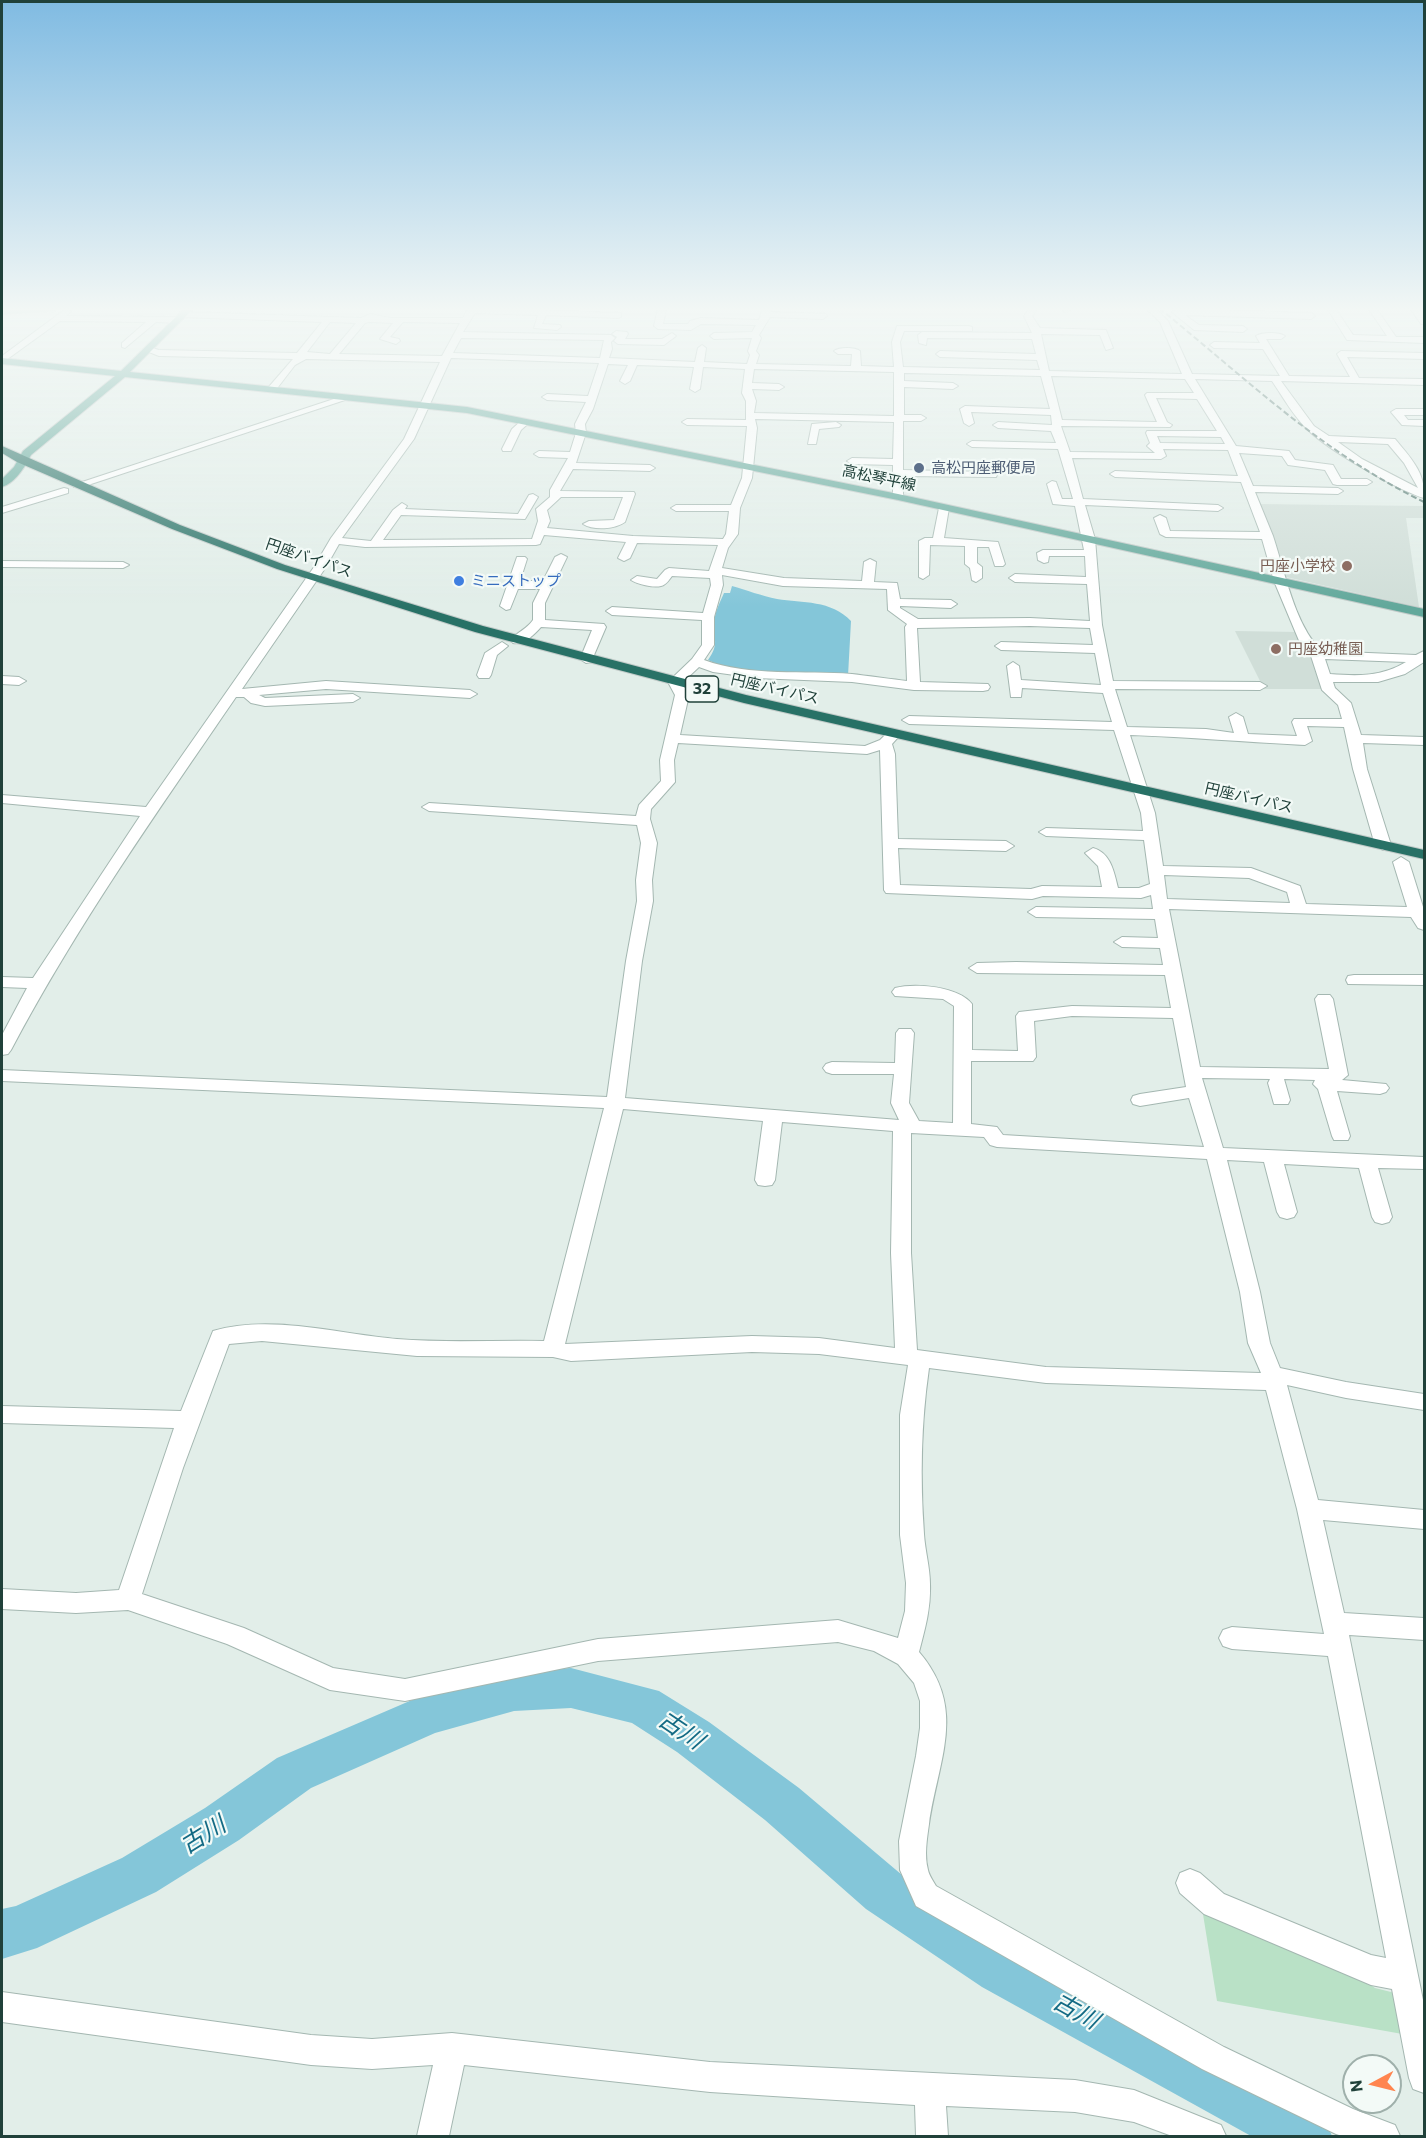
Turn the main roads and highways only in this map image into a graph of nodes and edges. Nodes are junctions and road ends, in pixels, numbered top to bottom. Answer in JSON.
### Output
{"nodes":[{"id":1,"x":82,"y":408,"type":"edge"},
{"id":2,"x":441,"y":408,"type":"edge"},
{"id":3,"x":2,"y":449,"type":"edge"},
{"id":4,"x":10,"y":465,"type":"edge"},
{"id":5,"x":2,"y":484,"type":"edge"},
{"id":6,"x":309,"y":581,"type":"junction"},
{"id":7,"x":1425,"y":613,"type":"edge"},
{"id":8,"x":679,"y":688,"type":"junction"},
{"id":9,"x":1144,"y":797,"type":"junction"},
{"id":10,"x":1425,"y":855,"type":"edge"},
{"id":11,"x":1425,"y":867,"type":"edge"}],
"edges":[{"from":1,"to":4,"type":"main road"},
{"from":2,"to":7,"type":"main road","name":"高松琴平線"},
{"from":3,"to":4,"type":"highway","name":"円座バイパス","number":"32"},
{"from":4,"to":5,"type":"main road"},
{"from":4,"to":6,"type":"highway","name":"円座バイパス","number":"32"},
{"from":4,"to":6,"type":"highway","name":"円座バイパス","number":"32"},
{"from":6,"to":8,"type":"highway","name":"円座バイパス","number":"32"},
{"from":6,"to":8,"type":"highway","name":"円座バイパス","number":"32"},
{"from":8,"to":9,"type":"highway","name":"円座バイパス","number":"32"},
{"from":9,"to":10,"type":"highway","name":"円座バイパス","number":"32"},
{"from":9,"to":11,"type":"highway","name":"円座バイパス","number":"32"}]}
